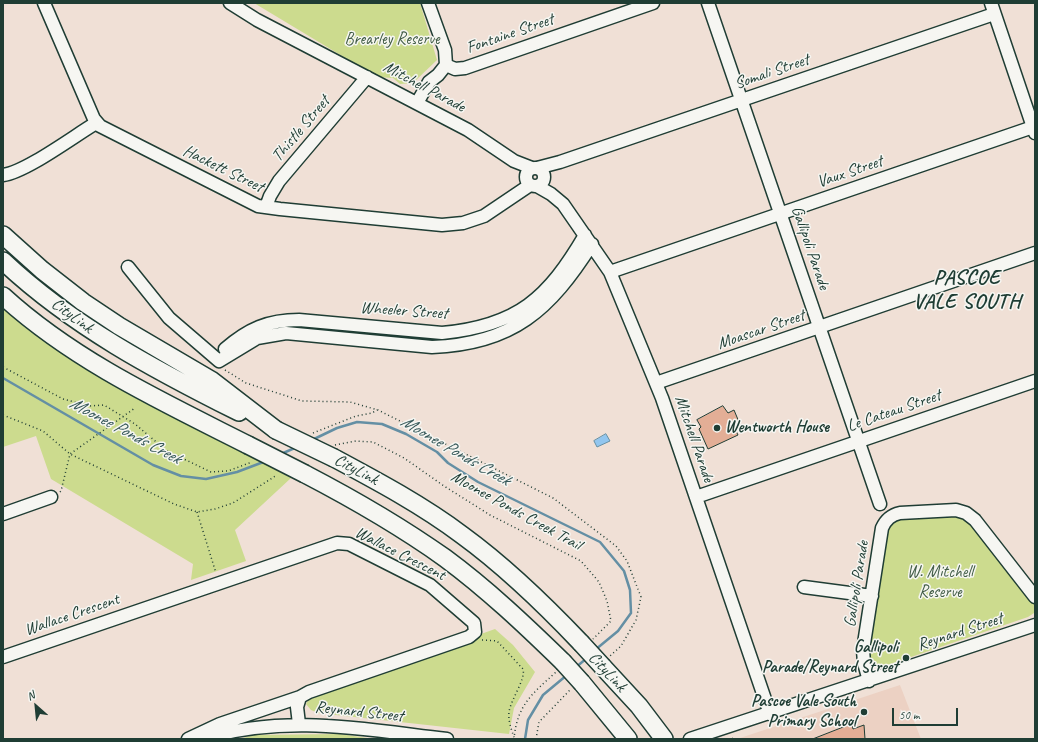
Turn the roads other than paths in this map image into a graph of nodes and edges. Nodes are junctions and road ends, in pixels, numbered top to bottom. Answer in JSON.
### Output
{"nodes":[{"id":1,"x":44,"y":3,"type":"edge"},
{"id":2,"x":230,"y":3,"type":"edge"},
{"id":3,"x":428,"y":3,"type":"edge"},
{"id":4,"x":653,"y":3,"type":"edge"},
{"id":5,"x":708,"y":3,"type":"edge"},
{"id":6,"x":992,"y":8,"type":"edge"},
{"id":7,"x":446,"y":65,"type":"junction"},
{"id":8,"x":367,"y":77,"type":"junction"},
{"id":9,"x":741,"y":100,"type":"junction"},
{"id":10,"x":417,"y":103,"type":"junction"},
{"id":11,"x":96,"y":123,"type":"junction"},
{"id":12,"x":1034,"y":130,"type":"edge"},
{"id":13,"x":36,"y":161,"type":"junction"},
{"id":14,"x":3,"y":167,"type":"edge"},
{"id":15,"x":3,"y":175,"type":"edge"},
{"id":16,"x":534,"y":177,"type":"junction"},
{"id":17,"x":266,"y":208,"type":"junction"},
{"id":18,"x":780,"y":214,"type":"junction"},
{"id":19,"x":3,"y":235,"type":"edge"},
{"id":20,"x":589,"y":240,"type":"junction"},
{"id":21,"x":1035,"y":254,"type":"edge"},
{"id":22,"x":3,"y":261,"type":"edge"},
{"id":23,"x":128,"y":267,"type":"dead end"},
{"id":24,"x":610,"y":272,"type":"junction"},
{"id":25,"x":3,"y":296,"type":"edge"},
{"id":26,"x":819,"y":328,"type":"junction"},
{"id":27,"x":1035,"y":381,"type":"edge"},
{"id":28,"x":656,"y":383,"type":"junction"},
{"id":29,"x":276,"y":430,"type":"junction"},
{"id":30,"x":859,"y":442,"type":"junction"},
{"id":31,"x":51,"y":497,"type":"road end"},
{"id":32,"x":696,"y":497,"type":"junction"},
{"id":33,"x":880,"y":504,"type":"dead end"},
{"id":34,"x":3,"y":514,"type":"edge"},
{"id":35,"x":804,"y":586,"type":"dead end"},
{"id":36,"x":872,"y":596,"type":"junction"},
{"id":37,"x":1035,"y":597,"type":"edge"},
{"id":38,"x":1035,"y":625,"type":"edge"},
{"id":39,"x":3,"y":657,"type":"edge"},
{"id":40,"x":869,"y":680,"type":"junction"},
{"id":41,"x":300,"y":697,"type":"junction"},
{"id":42,"x":770,"y":714,"type":"junction"},
{"id":43,"x":299,"y":724,"type":"junction"},
{"id":44,"x":188,"y":739,"type":"edge"},
{"id":45,"x":201,"y":739,"type":"edge"},
{"id":46,"x":447,"y":739,"type":"edge"},
{"id":47,"x":628,"y":739,"type":"edge"},
{"id":48,"x":664,"y":739,"type":"edge"},
{"id":49,"x":690,"y":739,"type":"edge"}],
"edges":[{"from":1,"to":11,"type":"street"},
{"from":2,"to":8,"type":"street","name":"Mitchell Parade"},
{"from":3,"to":7,"type":"street"},
{"from":4,"to":7,"type":"street","name":"Fontaine Street"},
{"from":5,"to":9,"type":"street","name":"Gallipoli Parade"},
{"from":6,"to":9,"type":"street","name":"Somali Street"},
{"from":6,"to":12,"type":"street"},
{"from":7,"to":10,"type":"street"},
{"from":8,"to":10,"type":"street","name":"Mitchell Parade"},
{"from":8,"to":17,"type":"street","name":"Thistle Street"},
{"from":9,"to":16,"type":"street","name":"Somali Street"},
{"from":9,"to":18,"type":"street","name":"Gallipoli Parade"},
{"from":10,"to":16,"type":"street","name":"Mitchell Parade"},
{"from":11,"to":13,"type":"street"},
{"from":11,"to":17,"type":"street","name":"Hackett Street"},
{"from":12,"to":18,"type":"street","name":"Vaux Street"},
{"from":13,"to":14,"type":"street"},
{"from":13,"to":15,"type":"street"},
{"from":16,"to":17,"type":"street","name":"Hackett Street"},
{"from":16,"to":20,"type":"street","name":"Mitchell Parade"},
{"from":18,"to":24,"type":"street","name":"Vaux Street"},
{"from":18,"to":26,"type":"street","name":"Gallipoli Parade"},
{"from":19,"to":29,"type":"highway"},
{"from":20,"to":23,"type":"street","name":"Wheeler Street"},
{"from":20,"to":24,"type":"street","name":"Mitchell Parade"},
{"from":21,"to":26,"type":"street","name":"Moascar Street"},
{"from":22,"to":29,"type":"highway","name":"CityLink"},
{"from":24,"to":28,"type":"street","name":"Mitchell Parade"},
{"from":25,"to":47,"type":"highway","name":"CityLink","bridge":true},
{"from":26,"to":28,"type":"street","name":"Moascar Street"},
{"from":26,"to":30,"type":"street","name":"Gallipoli Parade"},
{"from":27,"to":30,"type":"street","name":"Le Cateau Street"},
{"from":28,"to":32,"type":"street","name":"Mitchell Parade"},
{"from":29,"to":48,"type":"highway","name":"CityLink","bridge":true},
{"from":30,"to":32,"type":"street","name":"Le Cateau Street"},
{"from":30,"to":33,"type":"street","name":"Gallipoli Parade"},
{"from":31,"to":34,"type":"street"},
{"from":32,"to":42,"type":"street","name":"Mitchell Parade"},
{"from":35,"to":36,"type":"street"},
{"from":36,"to":37,"type":"street","name":"Gallipoli Parade"},
{"from":36,"to":40,"type":"street","name":"Gallipoli Parade"},
{"from":38,"to":40,"type":"street","name":"Reynard Street"},
{"from":39,"to":41,"type":"street","name":"Wallace Crescent"},
{"from":40,"to":42,"type":"street","name":"Reynard Street"},
{"from":41,"to":43,"type":"street"},
{"from":41,"to":44,"type":"street"},
{"from":42,"to":49,"type":"street","name":"Reynard Street"},
{"from":43,"to":45,"type":"street","name":"Reynard Street"},
{"from":43,"to":46,"type":"street","name":"Reynard Street"}]}
